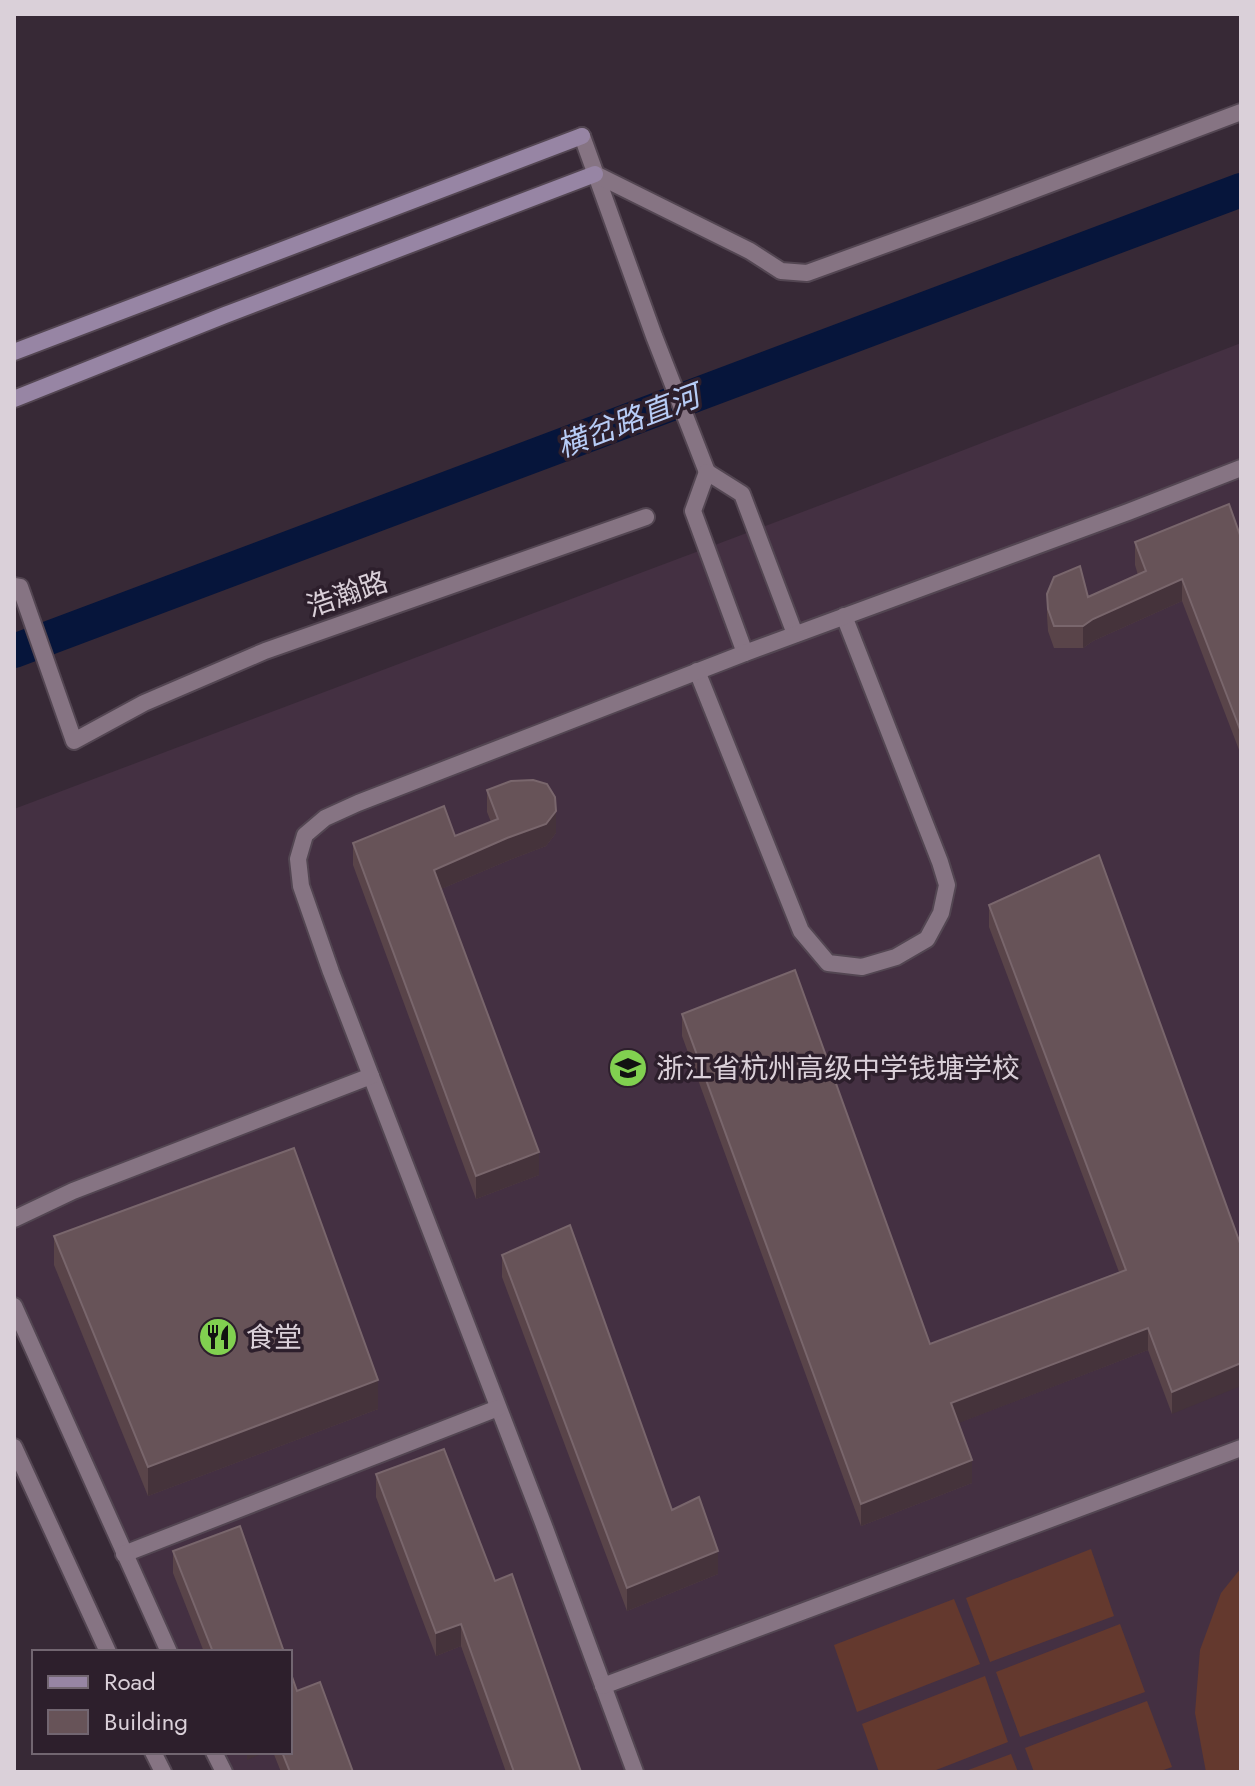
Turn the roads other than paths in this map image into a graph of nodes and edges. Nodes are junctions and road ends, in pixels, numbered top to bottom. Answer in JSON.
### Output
{"nodes":[{"id":1,"x":1241,"y":112,"type":"edge"},
{"id":2,"x":595,"y":174,"type":"junction"},
{"id":3,"x":14,"y":352,"type":"edge"},
{"id":4,"x":14,"y":399,"type":"edge"},
{"id":5,"x":1241,"y":468,"type":"edge"},
{"id":6,"x":707,"y":472,"type":"junction"},
{"id":7,"x":646,"y":517,"type":"dead end"},
{"id":8,"x":17,"y":587,"type":"edge"},
{"id":9,"x":844,"y":616,"type":"junction"},
{"id":10,"x":795,"y":634,"type":"junction"},
{"id":11,"x":745,"y":653,"type":"junction"},
{"id":12,"x":697,"y":671,"type":"junction"},
{"id":13,"x":371,"y":1076,"type":"junction"},
{"id":14,"x":14,"y":1219,"type":"edge"},
{"id":15,"x":14,"y":1306,"type":"edge"},
{"id":16,"x":498,"y":1408,"type":"junction"},
{"id":17,"x":14,"y":1447,"type":"edge"},
{"id":18,"x":1241,"y":1448,"type":"edge"},
{"id":19,"x":124,"y":1554,"type":"junction"},
{"id":20,"x":107,"y":1650,"type":"edge"},
{"id":21,"x":168,"y":1650,"type":"edge"},
{"id":22,"x":603,"y":1686,"type":"junction"},
{"id":23,"x":154,"y":1754,"type":"edge"},
{"id":24,"x":215,"y":1754,"type":"edge"},
{"id":25,"x":163,"y":1772,"type":"edge"},
{"id":26,"x":224,"y":1772,"type":"edge"},
{"id":27,"x":635,"y":1772,"type":"edge"}],
"edges":[{"from":1,"to":2,"type":"street"},
{"from":2,"to":3,"type":"street"},
{"from":2,"to":4,"type":"street"},
{"from":2,"to":6,"type":"street"},
{"from":5,"to":9,"type":"street"},
{"from":6,"to":10,"type":"street"},
{"from":6,"to":11,"type":"street"},
{"from":7,"to":8,"type":"street","name":"浩瀚路"},
{"from":9,"to":10,"type":"street"},
{"from":9,"to":12,"type":"street"},
{"from":10,"to":11,"type":"street"},
{"from":11,"to":12,"type":"street"},
{"from":12,"to":13,"type":"street"},
{"from":13,"to":14,"type":"street"},
{"from":13,"to":16,"type":"street"},
{"from":15,"to":19,"type":"street"},
{"from":16,"to":19,"type":"street"},
{"from":16,"to":22,"type":"street"},
{"from":17,"to":20,"type":"street"},
{"from":18,"to":22,"type":"street"},
{"from":19,"to":21,"type":"street"},
{"from":22,"to":27,"type":"street"},
{"from":23,"to":25,"type":"street"},
{"from":24,"to":26,"type":"street"}]}
